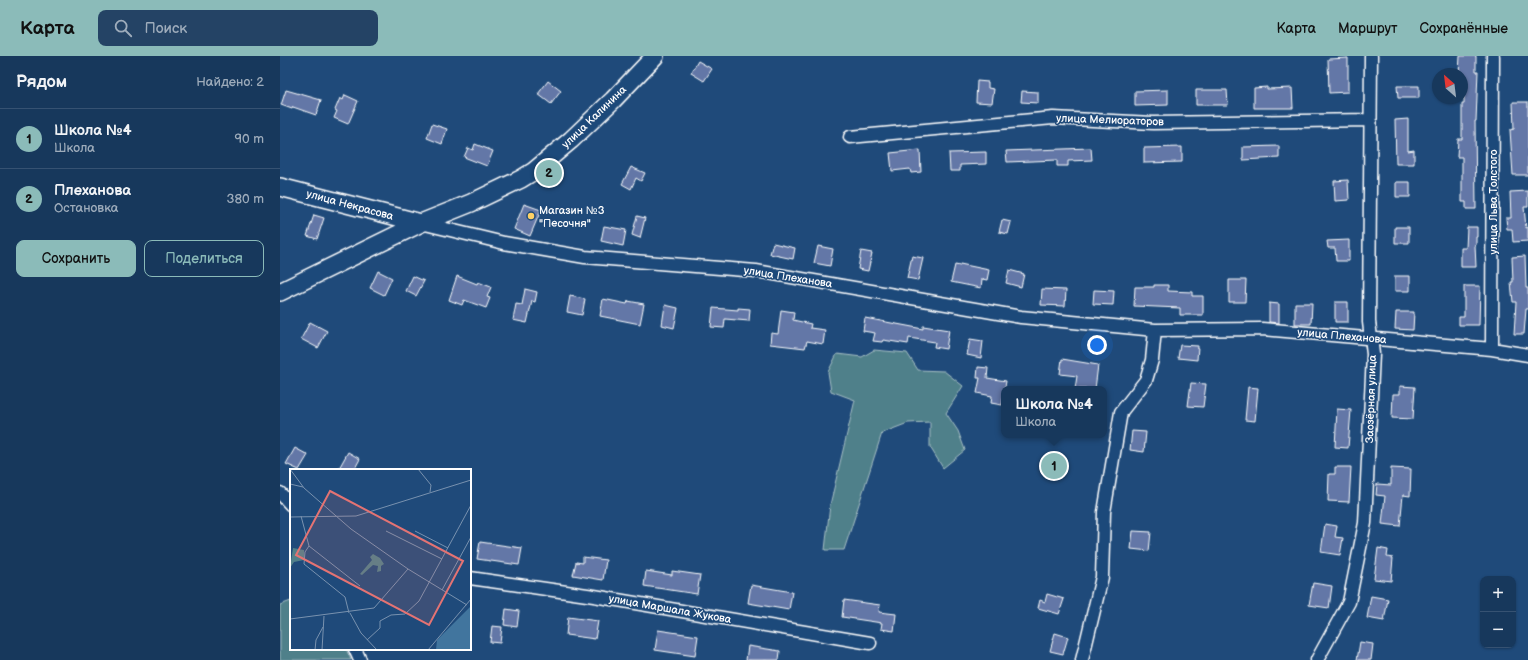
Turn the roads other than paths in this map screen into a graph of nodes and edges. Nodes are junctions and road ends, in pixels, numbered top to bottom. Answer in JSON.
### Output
{"nodes":[{"id":1,"x":655,"y":56,"type":"edge"},
{"id":2,"x":1371,"y":56,"type":"edge"},
{"id":3,"x":1493,"y":56,"type":"edge"},
{"id":4,"x":1370,"y":120,"type":"junction"},
{"id":5,"x":850,"y":137,"type":"dead end"},
{"id":6,"x":280,"y":187,"type":"edge"},
{"id":7,"x":421,"y":224,"type":"junction"},
{"id":8,"x":280,"y":292,"type":"edge"},
{"id":9,"x":1155,"y":330,"type":"junction"},
{"id":10,"x":1371,"y":338,"type":"junction"},
{"id":11,"x":1492,"y":349,"type":"junction"},
{"id":12,"x":1528,"y":355,"type":"edge"},
{"id":13,"x":280,"y":493,"type":"edge"},
{"id":14,"x":290,"y":504,"type":"edge"},
{"id":15,"x":471,"y":578,"type":"edge"},
{"id":16,"x":870,"y":643,"type":"dead end"},
{"id":17,"x":355,"y":650,"type":"edge"},
{"id":18,"x":360,"y":660,"type":"edge"},
{"id":19,"x":1082,"y":660,"type":"edge"},
{"id":20,"x":1317,"y":660,"type":"edge"}],
"edges":[{"from":1,"to":7,"type":"main road","name":"улица Калинина"},
{"from":2,"to":4,"type":"street","name":"Заозёрная улица"},
{"from":3,"to":11,"type":"street","name":"улица Льва Толстого"},
{"from":4,"to":5,"type":"street","name":"улица Мелиораторов"},
{"from":4,"to":10,"type":"street","name":"Заозёрная улица"},
{"from":6,"to":7,"type":"main road","name":"улица Некрасова"},
{"from":7,"to":8,"type":"main road","name":"улица Калинина"},
{"from":7,"to":9,"type":"street","name":"улица Плеханова"},
{"from":9,"to":10,"type":"street","name":"улица Плеханова"},
{"from":9,"to":19,"type":"street"},
{"from":10,"to":11,"type":"street","name":"улица Плеханова"},
{"from":10,"to":20,"type":"street","name":"Заозёрная улица"},
{"from":11,"to":12,"type":"street","name":"улица Плеханова"},
{"from":13,"to":14,"type":"street"},
{"from":15,"to":16,"type":"street","name":"улица Маршала Жукова"},
{"from":17,"to":18,"type":"street"}]}
